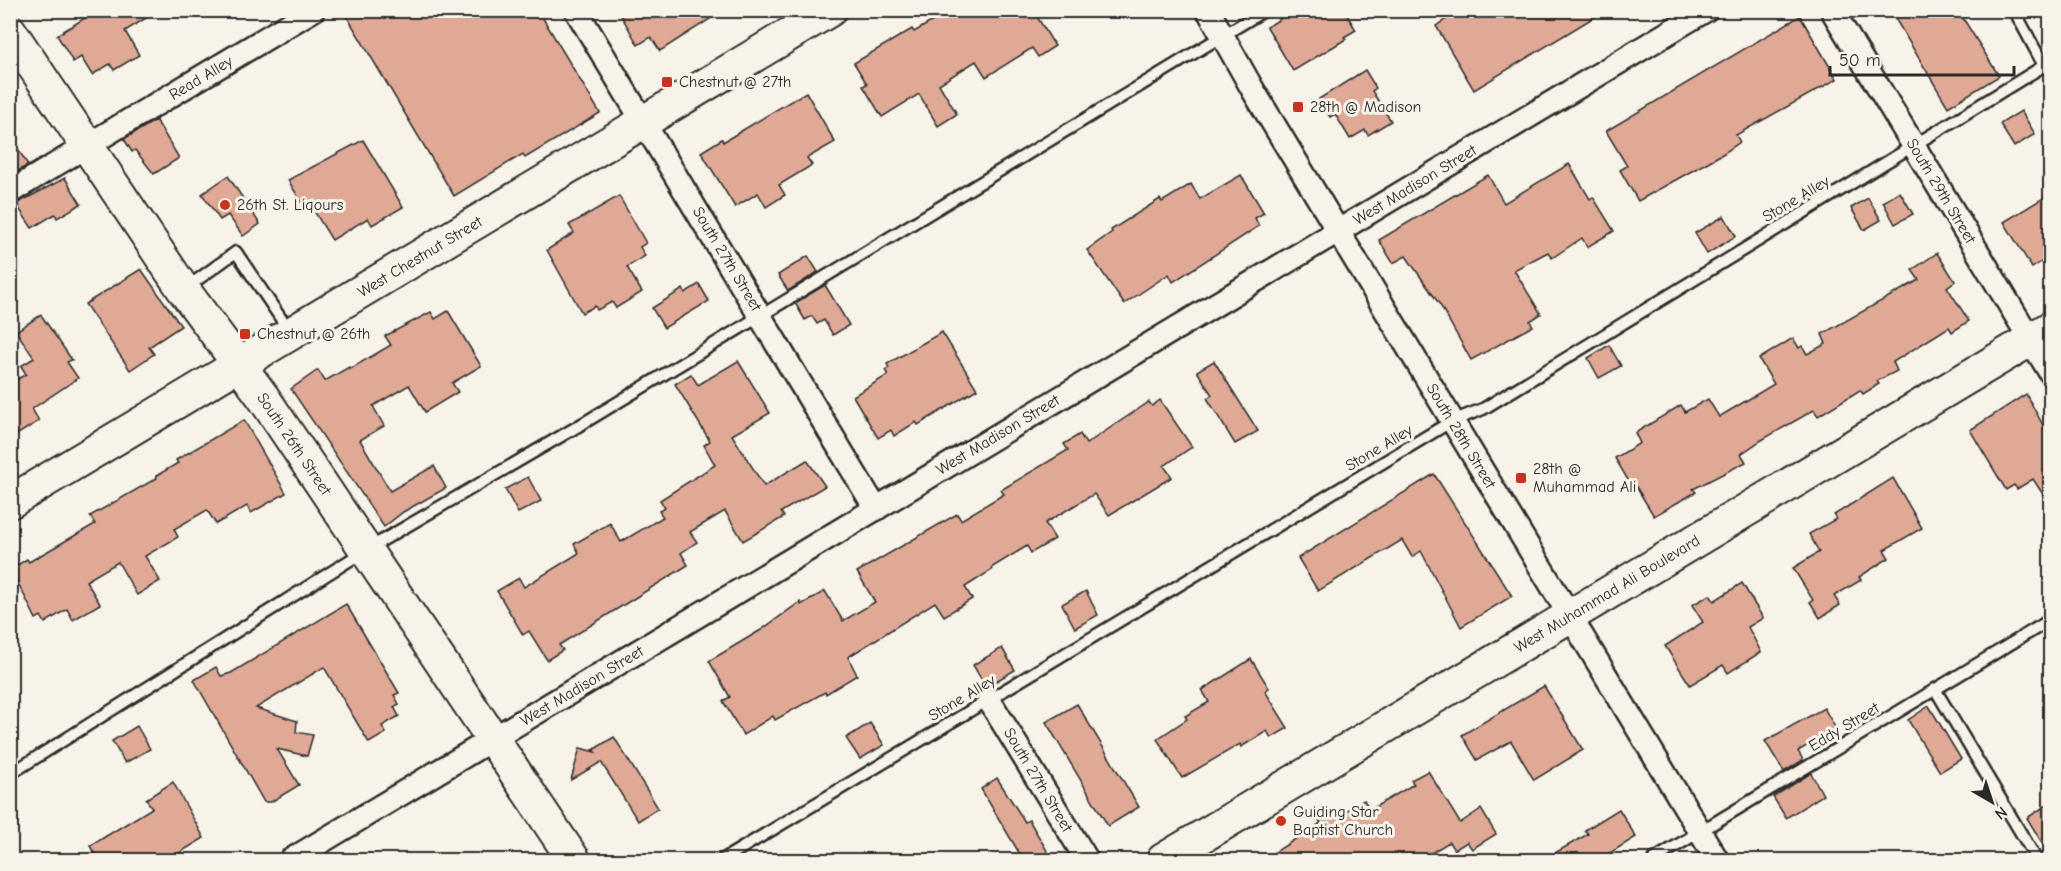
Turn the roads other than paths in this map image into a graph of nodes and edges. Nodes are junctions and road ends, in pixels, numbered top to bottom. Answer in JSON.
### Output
{"nodes":[{"id":1,"x":313,"y":10,"type":"edge"},
{"id":2,"x":576,"y":10,"type":"edge"},
{"id":3,"x":830,"y":10,"type":"edge"},
{"id":4,"x":1208,"y":10,"type":"edge"},
{"id":5,"x":1265,"y":10,"type":"edge"},
{"id":6,"x":1706,"y":10,"type":"edge"},
{"id":7,"x":1832,"y":10,"type":"edge"},
{"id":8,"x":2014,"y":10,"type":"edge"},
{"id":9,"x":10,"y":31,"type":"edge"},
{"id":10,"x":1222,"y":35,"type":"junction"},
{"id":11,"x":2047,"y":64,"type":"edge"},
{"id":12,"x":644,"y":122,"type":"junction"},
{"id":13,"x":1914,"y":145,"type":"junction"},
{"id":14,"x":88,"y":146,"type":"junction"},
{"id":15,"x":10,"y":192,"type":"edge"},
{"id":16,"x":1338,"y":231,"type":"junction"},
{"id":17,"x":183,"y":290,"type":"junction"},
{"id":18,"x":761,"y":316,"type":"junction"},
{"id":19,"x":292,"y":334,"type":"junction"},
{"id":20,"x":2041,"y":334,"type":"edge"},
{"id":21,"x":238,"y":365,"type":"junction"},
{"id":22,"x":2050,"y":372,"type":"edge"},
{"id":23,"x":1452,"y":421,"type":"junction"},
{"id":24,"x":10,"y":502,"type":"edge"},
{"id":25,"x":876,"y":509,"type":"junction"},
{"id":26,"x":366,"y":550,"type":"junction"},
{"id":27,"x":1570,"y":616,"type":"junction"},
{"id":28,"x":2050,"y":620,"type":"edge"},
{"id":29,"x":1935,"y":689,"type":"junction"},
{"id":30,"x":989,"y":700,"type":"junction"},
{"id":31,"x":493,"y":739,"type":"junction"},
{"id":32,"x":10,"y":774,"type":"edge"},
{"id":33,"x":1700,"y":832,"type":"junction"},
{"id":34,"x":291,"y":861,"type":"edge"},
{"id":35,"x":574,"y":861,"type":"edge"},
{"id":36,"x":722,"y":861,"type":"edge"},
{"id":37,"x":1087,"y":861,"type":"edge"},
{"id":38,"x":1163,"y":861,"type":"edge"},
{"id":39,"x":1653,"y":861,"type":"edge"},
{"id":40,"x":1717,"y":861,"type":"edge"},
{"id":41,"x":2037,"y":861,"type":"edge"}],
"edges":[{"from":1,"to":14,"type":"street","name":"Read Alley"},
{"from":2,"to":12,"type":"street","name":"South 27th Street"},
{"from":3,"to":12,"type":"main road","name":"West Chestnut Street"},
{"from":4,"to":10,"type":"street","name":"South 28th Street"},
{"from":5,"to":10,"type":"lane"},
{"from":6,"to":16,"type":"street","name":"West Madison Street"},
{"from":7,"to":13,"type":"street","name":"South 29th Street"},
{"from":8,"to":11,"type":"lane"},
{"from":9,"to":14,"type":"main road","name":"South 26th Street"},
{"from":10,"to":16,"type":"street","name":"South 28th Street"},
{"from":10,"to":18,"type":"lane"},
{"from":11,"to":13,"type":"lane","name":"Stone Alley"},
{"from":12,"to":18,"type":"street","name":"South 27th Street"},
{"from":12,"to":19,"type":"main road","name":"West Chestnut Street"},
{"from":13,"to":20,"type":"street","name":"South 29th Street"},
{"from":13,"to":23,"type":"lane","name":"Stone Alley"},
{"from":14,"to":15,"type":"street","name":"Read Alley"},
{"from":14,"to":17,"type":"main road","name":"South 26th Street"},
{"from":16,"to":23,"type":"street","name":"South 28th Street"},
{"from":16,"to":25,"type":"street","name":"West Madison Street"},
{"from":17,"to":19,"type":"lane"},
{"from":17,"to":21,"type":"main road","name":"South 26th Street"},
{"from":18,"to":25,"type":"street","name":"South 27th Street"},
{"from":18,"to":26,"type":"lane"},
{"from":19,"to":21,"type":"main road","name":"West Chestnut Street"},
{"from":20,"to":22,"type":"street","name":"South 29th Street"},
{"from":20,"to":27,"type":"main road","name":"West Muhammad Ali Boulevard"},
{"from":21,"to":24,"type":"main road","name":"West Chestnut Street"},
{"from":21,"to":26,"type":"main road","name":"South 26th Street"},
{"from":23,"to":27,"type":"street","name":"South 28th Street"},
{"from":23,"to":30,"type":"lane","name":"Stone Alley"},
{"from":25,"to":31,"type":"street","name":"West Madison Street"},
{"from":26,"to":31,"type":"main road","name":"South 26th Street"},
{"from":26,"to":32,"type":"lane"},
{"from":27,"to":33,"type":"street","name":"South 28th Street"},
{"from":27,"to":38,"type":"main road","name":"West Muhammad Ali Boulevard"},
{"from":28,"to":29,"type":"lane","name":"Eddy Street"},
{"from":29,"to":33,"type":"lane","name":"Eddy Street"},
{"from":29,"to":41,"type":"lane"},
{"from":30,"to":36,"type":"lane","name":"Stone Alley"},
{"from":30,"to":37,"type":"street","name":"South 27th Street"},
{"from":31,"to":34,"type":"street","name":"West Madison Street"},
{"from":31,"to":35,"type":"main road","name":"South 26th Street"},
{"from":33,"to":39,"type":"lane","name":"Eddy Street"},
{"from":33,"to":40,"type":"street","name":"South 28th Street"}]}
